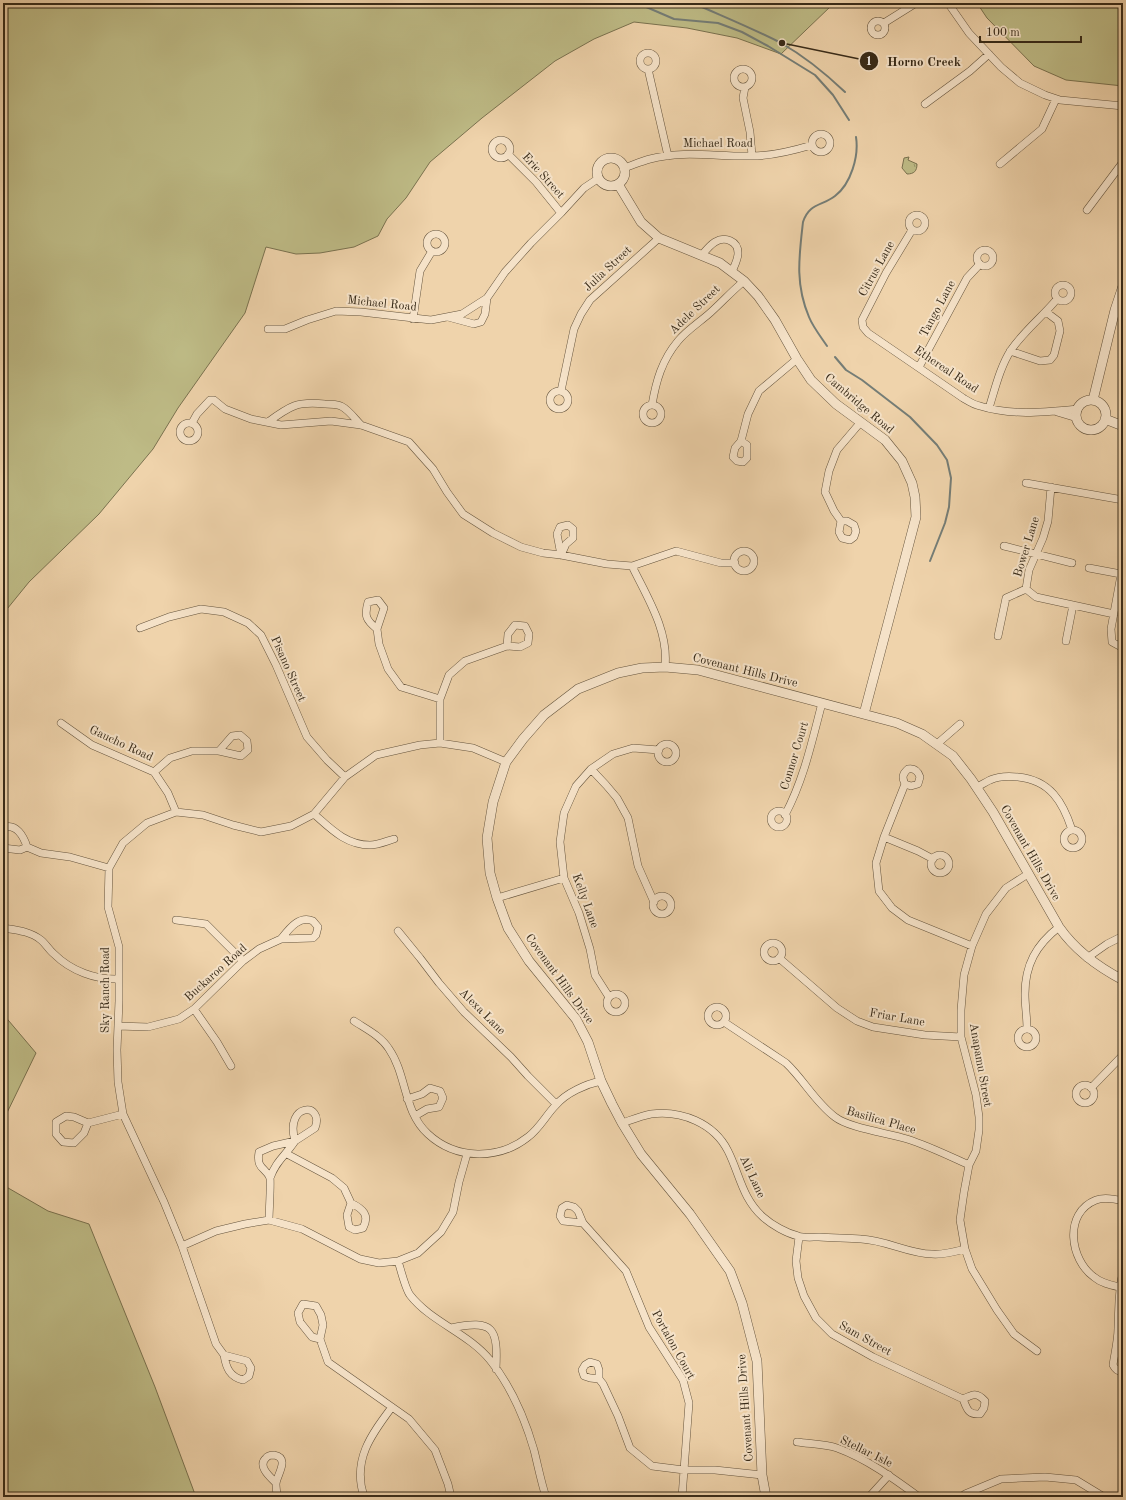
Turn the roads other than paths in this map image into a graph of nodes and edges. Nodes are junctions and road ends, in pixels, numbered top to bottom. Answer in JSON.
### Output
{"nodes":[{"id":1,"x":916,"y":3,"type":"edge"},
{"id":2,"x":948,"y":3,"type":"edge"},
{"id":3,"x":884,"y":23,"type":"dead end"},
{"id":4,"x":989,"y":54,"type":"junction"},
{"id":5,"x":648,"y":69,"type":"dead end"},
{"id":6,"x":745,"y":87,"type":"dead end"},
{"id":7,"x":1056,"y":99,"type":"junction"},
{"id":8,"x":925,"y":104,"type":"dead end"},
{"id":9,"x":1123,"y":106,"type":"edge"},
{"id":10,"x":812,"y":145,"type":"dead end"},
{"id":11,"x":508,"y":154,"type":"dead end"},
{"id":12,"x":668,"y":156,"type":"junction"},
{"id":13,"x":752,"y":156,"type":"junction"},
{"id":14,"x":1123,"y":162,"type":"edge"},
{"id":15,"x":1000,"y":164,"type":"dead end"},
{"id":16,"x":624,"y":168,"type":"junction"},
{"id":17,"x":599,"y":178,"type":"junction"},
{"id":18,"x":618,"y":184,"type":"junction"},
{"id":19,"x":1087,"y":210,"type":"dead end"},
{"id":20,"x":561,"y":213,"type":"junction"},
{"id":21,"x":912,"y":230,"type":"dead end"},
{"id":22,"x":659,"y":238,"type":"junction"},
{"id":23,"x":432,"y":251,"type":"dead end"},
{"id":24,"x":702,"y":255,"type":"junction"},
{"id":25,"x":980,"y":264,"type":"dead end"},
{"id":26,"x":732,"y":272,"type":"junction"},
{"id":27,"x":744,"y":281,"type":"junction"},
{"id":28,"x":1123,"y":286,"type":"edge"},
{"id":29,"x":487,"y":298,"type":"junction"},
{"id":30,"x":1058,"y":299,"type":"dead end"},
{"id":31,"x":1046,"y":312,"type":"junction"},
{"id":32,"x":448,"y":317,"type":"junction"},
{"id":33,"x":413,"y":319,"type":"junction"},
{"id":34,"x":862,"y":320,"type":"joint"},
{"id":35,"x":268,"y":329,"type":"dead end"},
{"id":36,"x":1010,"y":351,"type":"junction"},
{"id":37,"x":797,"y":359,"type":"junction"},
{"id":38,"x":919,"y":367,"type":"junction"},
{"id":39,"x":561,"y":391,"type":"dead end"},
{"id":40,"x":1093,"y":400,"type":"junction"},
{"id":41,"x":652,"y":405,"type":"dead end"},
{"id":42,"x":989,"y":408,"type":"junction"},
{"id":43,"x":1077,"y":413,"type":"junction"},
{"id":44,"x":1105,"y":419,"type":"junction"},
{"id":45,"x":268,"y":422,"type":"junction"},
{"id":46,"x":192,"y":423,"type":"dead end"},
{"id":47,"x":860,"y":423,"type":"junction"},
{"id":48,"x":361,"y":425,"type":"junction"},
{"id":49,"x":1123,"y":426,"type":"edge"},
{"id":50,"x":741,"y":440,"type":"dead end"},
{"id":51,"x":1026,"y":483,"type":"dead end"},
{"id":52,"x":1051,"y":487,"type":"junction"},
{"id":53,"x":1123,"y":500,"type":"edge"},
{"id":54,"x":841,"y":522,"type":"dead end"},
{"id":55,"x":1004,"y":546,"type":"dead end"},
{"id":56,"x":1037,"y":554,"type":"junction"},
{"id":57,"x":735,"y":562,"type":"dead end"},
{"id":58,"x":1072,"y":563,"type":"dead end"},
{"id":59,"x":1123,"y":564,"type":"edge"},
{"id":60,"x":632,"y":566,"type":"junction"},
{"id":61,"x":1089,"y":568,"type":"dead end"},
{"id":62,"x":1121,"y":574,"type":"junction"},
{"id":63,"x":1026,"y":589,"type":"junction"},
{"id":64,"x":1073,"y":605,"type":"junction"},
{"id":65,"x":1114,"y":614,"type":"junction"},
{"id":66,"x":140,"y":628,"type":"dead end"},
{"id":67,"x":376,"y":629,"type":"dead end"},
{"id":68,"x":998,"y":636,"type":"dead end"},
{"id":69,"x":1066,"y":641,"type":"dead end"},
{"id":70,"x":507,"y":646,"type":"dead end"},
{"id":71,"x":1123,"y":648,"type":"edge"},
{"id":72,"x":665,"y":666,"type":"junction"},
{"id":73,"x":440,"y":699,"type":"junction"},
{"id":74,"x":822,"y":703,"type":"junction"},
{"id":75,"x":864,"y":714,"type":"junction"},
{"id":76,"x":61,"y":723,"type":"dead end"},
{"id":77,"x":960,"y":724,"type":"dead end"},
{"id":78,"x":440,"y":743,"type":"junction"},
{"id":79,"x":937,"y":744,"type":"junction"},
{"id":80,"x":659,"y":750,"type":"dead end"},
{"id":81,"x":219,"y":751,"type":"dead end"},
{"id":82,"x":506,"y":762,"type":"junction"},
{"id":83,"x":591,"y":769,"type":"junction"},
{"id":84,"x":154,"y":772,"type":"junction"},
{"id":85,"x":345,"y":777,"type":"junction"},
{"id":86,"x":905,"y":784,"type":"dead end"},
{"id":87,"x":977,"y":787,"type":"junction"},
{"id":88,"x":176,"y":812,"type":"junction"},
{"id":89,"x":314,"y":814,"type":"junction"},
{"id":90,"x":785,"y":815,"type":"dead end"},
{"id":91,"x":3,"y":828,"type":"edge"},
{"id":92,"x":1072,"y":830,"type":"dead end"},
{"id":93,"x":884,"y":837,"type":"junction"},
{"id":94,"x":394,"y":839,"type":"dead end"},
{"id":95,"x":27,"y":847,"type":"junction"},
{"id":96,"x":3,"y":848,"type":"edge"},
{"id":97,"x":933,"y":859,"type":"dead end"},
{"id":98,"x":109,"y":868,"type":"junction"},
{"id":99,"x":1028,"y":874,"type":"junction"},
{"id":100,"x":564,"y":878,"type":"junction"},
{"id":101,"x":497,"y":898,"type":"junction"},
{"id":102,"x":654,"y":902,"type":"dead end"},
{"id":103,"x":176,"y":920,"type":"dead end"},
{"id":104,"x":1059,"y":927,"type":"junction"},
{"id":105,"x":3,"y":928,"type":"edge"},
{"id":106,"x":398,"y":931,"type":"dead end"},
{"id":107,"x":1123,"y":936,"type":"edge"},
{"id":108,"x":281,"y":939,"type":"junction"},
{"id":109,"x":972,"y":946,"type":"junction"},
{"id":110,"x":779,"y":958,"type":"dead end"},
{"id":111,"x":1087,"y":958,"type":"junction"},
{"id":112,"x":243,"y":961,"type":"junction"},
{"id":113,"x":119,"y":979,"type":"junction"},
{"id":114,"x":1123,"y":980,"type":"edge"},
{"id":115,"x":610,"y":997,"type":"dead end"},
{"id":116,"x":194,"y":1010,"type":"junction"},
{"id":117,"x":354,"y":1021,"type":"dead end"},
{"id":118,"x":724,"y":1022,"type":"dead end"},
{"id":119,"x":118,"y":1026,"type":"junction"},
{"id":120,"x":1027,"y":1029,"type":"dead end"},
{"id":121,"x":961,"y":1037,"type":"junction"},
{"id":122,"x":1123,"y":1055,"type":"edge"},
{"id":123,"x":231,"y":1066,"type":"dead end"},
{"id":124,"x":601,"y":1081,"type":"junction"},
{"id":125,"x":1091,"y":1088,"type":"dead end"},
{"id":126,"x":407,"y":1099,"type":"junction"},
{"id":127,"x":556,"y":1104,"type":"junction"},
{"id":128,"x":123,"y":1114,"type":"junction"},
{"id":129,"x":415,"y":1116,"type":"junction"},
{"id":130,"x":88,"y":1123,"type":"junction"},
{"id":131,"x":622,"y":1123,"type":"junction"},
{"id":132,"x":287,"y":1154,"type":"junction"},
{"id":133,"x":467,"y":1154,"type":"junction"},
{"id":134,"x":969,"y":1165,"type":"junction"},
{"id":135,"x":270,"y":1178,"type":"junction"},
{"id":136,"x":1123,"y":1201,"type":"edge"},
{"id":137,"x":351,"y":1203,"type":"dead end"},
{"id":138,"x":269,"y":1220,"type":"junction"},
{"id":139,"x":583,"y":1223,"type":"dead end"},
{"id":140,"x":799,"y":1237,"type":"junction"},
{"id":141,"x":182,"y":1246,"type":"junction"},
{"id":142,"x":965,"y":1249,"type":"junction"},
{"id":143,"x":398,"y":1261,"type":"junction"},
{"id":144,"x":1123,"y":1272,"type":"edge"},
{"id":145,"x":1119,"y":1287,"type":"junction"},
{"id":146,"x":452,"y":1328,"type":"junction"},
{"id":147,"x":320,"y":1339,"type":"junction"},
{"id":148,"x":1037,"y":1351,"type":"dead end"},
{"id":149,"x":224,"y":1355,"type":"dead end"},
{"id":150,"x":496,"y":1368,"type":"junction"},
{"id":151,"x":1122,"y":1371,"type":"edge"},
{"id":152,"x":599,"y":1379,"type":"dead end"},
{"id":153,"x":964,"y":1399,"type":"dead end"},
{"id":154,"x":392,"y":1407,"type":"junction"},
{"id":155,"x":797,"y":1442,"type":"dead end"},
{"id":156,"x":684,"y":1470,"type":"junction"},
{"id":157,"x":762,"y":1475,"type":"junction"},
{"id":158,"x":889,"y":1475,"type":"junction"},
{"id":159,"x":276,"y":1483,"type":"dead end"},
{"id":160,"x":278,"y":1497,"type":"edge"},
{"id":161,"x":364,"y":1497,"type":"edge"},
{"id":162,"x":451,"y":1497,"type":"edge"},
{"id":163,"x":546,"y":1497,"type":"edge"},
{"id":164,"x":682,"y":1497,"type":"edge"},
{"id":165,"x":766,"y":1497,"type":"edge"},
{"id":166,"x":869,"y":1497,"type":"edge"},
{"id":167,"x":919,"y":1497,"type":"edge"},
{"id":168,"x":961,"y":1497,"type":"edge"},
{"id":169,"x":1104,"y":1497,"type":"edge"}],
"edges":[{"from":1,"to":3,"type":"street"},
{"from":2,"to":4,"type":"street"},
{"from":4,"to":7,"type":"street"},
{"from":4,"to":8,"type":"street"},
{"from":5,"to":12,"type":"street"},
{"from":6,"to":13,"type":"street"},
{"from":7,"to":9,"type":"street"},
{"from":7,"to":15,"type":"street"},
{"from":10,"to":13,"type":"street","name":"Michael Road"},
{"from":11,"to":20,"type":"street","name":"Eric Street"},
{"from":12,"to":13,"type":"street","name":"Michael Road"},
{"from":12,"to":16,"type":"street","name":"Michael Road"},
{"from":14,"to":19,"type":"street"},
{"from":16,"to":17,"type":"street"},
{"from":16,"to":18,"type":"street"},
{"from":17,"to":18,"type":"street"},
{"from":17,"to":20,"type":"street","name":"Michael Road"},
{"from":18,"to":22,"type":"street","name":"Cambridge Road"},
{"from":20,"to":29,"type":"street","name":"Michael Road"},
{"from":21,"to":34,"type":"street","name":"Citrus Lane"},
{"from":22,"to":24,"type":"street","name":"Cambridge Road"},
{"from":22,"to":39,"type":"street","name":"Julia Street"},
{"from":23,"to":33,"type":"street"},
{"from":24,"to":26,"type":"street","name":"Cambridge Road"},
{"from":24,"to":26,"type":"street"},
{"from":25,"to":38,"type":"street","name":"Tango Lane"},
{"from":26,"to":27,"type":"street","name":"Cambridge Road"},
{"from":27,"to":37,"type":"street","name":"Cambridge Road"},
{"from":27,"to":41,"type":"street","name":"Adele Street"},
{"from":28,"to":40,"type":"street"},
{"from":29,"to":32,"type":"street","name":"Michael Road"},
{"from":29,"to":32,"type":"street","name":"Michael Road"},
{"from":30,"to":31,"type":"street"},
{"from":31,"to":36,"type":"street"},
{"from":31,"to":36,"type":"street"},
{"from":32,"to":33,"type":"street","name":"Michael Road"},
{"from":33,"to":35,"type":"street","name":"Michael Road"},
{"from":34,"to":38,"type":"street","name":"Ethereal Road"},
{"from":36,"to":42,"type":"street"},
{"from":37,"to":47,"type":"street","name":"Cambridge Road"},
{"from":37,"to":50,"type":"street"},
{"from":38,"to":42,"type":"street","name":"Ethereal Road"},
{"from":40,"to":43,"type":"street"},
{"from":40,"to":44,"type":"street"},
{"from":42,"to":43,"type":"street","name":"Ethereal Road"},
{"from":43,"to":44,"type":"street"},
{"from":44,"to":49,"type":"street"},
{"from":45,"to":46,"type":"street"},
{"from":45,"to":48,"type":"street"},
{"from":45,"to":48,"type":"street"},
{"from":47,"to":54,"type":"street"},
{"from":47,"to":75,"type":"street","name":"Cambridge Road"},
{"from":48,"to":60,"type":"street"},
{"from":51,"to":52,"type":"street"},
{"from":52,"to":53,"type":"street"},
{"from":52,"to":56,"type":"street","name":"Bower Lane"},
{"from":55,"to":56,"type":"street"},
{"from":56,"to":58,"type":"street"},
{"from":56,"to":63,"type":"street","name":"Bower Lane"},
{"from":57,"to":60,"type":"street"},
{"from":59,"to":62,"type":"street"},
{"from":60,"to":72,"type":"street"},
{"from":61,"to":62,"type":"street"},
{"from":62,"to":65,"type":"street"},
{"from":63,"to":64,"type":"street","name":"Bower Lane"},
{"from":63,"to":68,"type":"street","name":"Bower Lane"},
{"from":64,"to":65,"type":"street","name":"Bower Lane"},
{"from":64,"to":69,"type":"street"},
{"from":65,"to":71,"type":"street"},
{"from":66,"to":85,"type":"street","name":"Pisano Street"},
{"from":67,"to":73,"type":"street"},
{"from":70,"to":73,"type":"street"},
{"from":72,"to":74,"type":"street","name":"Covenant Hills Drive"},
{"from":72,"to":82,"type":"street","name":"Covenant Hills Drive"},
{"from":73,"to":78,"type":"street"},
{"from":74,"to":75,"type":"street","name":"Covenant Hills Drive"},
{"from":74,"to":90,"type":"street","name":"Connor Court"},
{"from":75,"to":79,"type":"street","name":"Covenant Hills Drive"},
{"from":76,"to":84,"type":"street","name":"Gaucho Road"},
{"from":77,"to":79,"type":"street"},
{"from":78,"to":82,"type":"street","name":"Sky Ranch Road"},
{"from":78,"to":85,"type":"street","name":"Sky Ranch Road"},
{"from":79,"to":87,"type":"street","name":"Covenant Hills Drive"},
{"from":80,"to":83,"type":"street","name":"Kelly Lane"},
{"from":81,"to":84,"type":"street"},
{"from":82,"to":101,"type":"street","name":"Covenant Hills Drive"},
{"from":83,"to":100,"type":"street","name":"Kelly Lane"},
{"from":83,"to":102,"type":"street"},
{"from":84,"to":88,"type":"street","name":"Gaucho Road"},
{"from":85,"to":89,"type":"street","name":"Sky Ranch Road"},
{"from":86,"to":93,"type":"street"},
{"from":87,"to":92,"type":"street"},
{"from":87,"to":99,"type":"street","name":"Covenant Hills Drive"},
{"from":88,"to":89,"type":"street","name":"Sky Ranch Road"},
{"from":88,"to":98,"type":"street","name":"Sky Ranch Road"},
{"from":89,"to":94,"type":"street"},
{"from":91,"to":95,"type":"street"},
{"from":93,"to":97,"type":"street"},
{"from":93,"to":109,"type":"street"},
{"from":95,"to":96,"type":"street"},
{"from":95,"to":98,"type":"street"},
{"from":98,"to":113,"type":"street","name":"Sky Ranch Road"},
{"from":99,"to":104,"type":"street","name":"Covenant Hills Drive"},
{"from":99,"to":109,"type":"street","name":"Anapamu Street"},
{"from":100,"to":101,"type":"street"},
{"from":100,"to":115,"type":"street","name":"Kelly Lane"},
{"from":101,"to":124,"type":"street","name":"Covenant Hills Drive"},
{"from":103,"to":112,"type":"street"},
{"from":104,"to":111,"type":"street","name":"Covenant Hills Drive"},
{"from":104,"to":120,"type":"street"},
{"from":105,"to":113,"type":"street"},
{"from":106,"to":127,"type":"street","name":"Alexa Lane"},
{"from":107,"to":111,"type":"street"},
{"from":108,"to":108,"type":"street","name":"Buckaroo Road"},
{"from":108,"to":112,"type":"street","name":"Buckaroo Road"},
{"from":109,"to":121,"type":"street","name":"Anapamu Street"},
{"from":110,"to":121,"type":"street","name":"Friar Lane"},
{"from":111,"to":114,"type":"street","name":"Covenant Hills Drive"},
{"from":112,"to":116,"type":"street","name":"Buckaroo Road"},
{"from":113,"to":119,"type":"street","name":"Sky Ranch Road"},
{"from":116,"to":119,"type":"street","name":"Buckaroo Road"},
{"from":116,"to":123,"type":"street"},
{"from":117,"to":126,"type":"street"},
{"from":118,"to":134,"type":"street","name":"Basilica Place"},
{"from":119,"to":128,"type":"street","name":"Sky Ranch Road"},
{"from":121,"to":134,"type":"street","name":"Anapamu Street"},
{"from":122,"to":125,"type":"street"},
{"from":124,"to":127,"type":"street"},
{"from":124,"to":131,"type":"street","name":"Covenant Hills Drive"},
{"from":126,"to":129,"type":"street"},
{"from":126,"to":129,"type":"street"},
{"from":127,"to":133,"type":"street"},
{"from":128,"to":130,"type":"street"},
{"from":128,"to":141,"type":"street","name":"Sky Ranch Road"},
{"from":129,"to":133,"type":"street"},
{"from":130,"to":130,"type":"street"},
{"from":131,"to":140,"type":"street","name":"Ali Lane"},
{"from":131,"to":157,"type":"street","name":"Covenant Hills Drive"},
{"from":132,"to":135,"type":"street"},
{"from":132,"to":135,"type":"street"},
{"from":132,"to":137,"type":"street"},
{"from":133,"to":143,"type":"street"},
{"from":134,"to":142,"type":"street","name":"Anapamu Street"},
{"from":135,"to":138,"type":"street"},
{"from":136,"to":145,"type":"street"},
{"from":138,"to":141,"type":"street"},
{"from":138,"to":143,"type":"street"},
{"from":139,"to":156,"type":"street","name":"Portalon Court"},
{"from":140,"to":142,"type":"street","name":"Ali Lane"},
{"from":140,"to":153,"type":"street","name":"Sam Street"},
{"from":141,"to":149,"type":"street","name":"Sky Ranch Road"},
{"from":142,"to":148,"type":"street","name":"Anapamu Street"},
{"from":143,"to":146,"type":"street"},
{"from":144,"to":145,"type":"street"},
{"from":145,"to":151,"type":"street"},
{"from":146,"to":150,"type":"street"},
{"from":146,"to":150,"type":"street"},
{"from":147,"to":147,"type":"street"},
{"from":147,"to":154,"type":"street"},
{"from":150,"to":163,"type":"street"},
{"from":152,"to":156,"type":"street"},
{"from":154,"to":161,"type":"street"},
{"from":154,"to":162,"type":"street"},
{"from":155,"to":158,"type":"street","name":"Stellar Isle"},
{"from":156,"to":157,"type":"street"},
{"from":156,"to":164,"type":"street","name":"Portalon Court"},
{"from":157,"to":165,"type":"street","name":"Covenant Hills Drive"},
{"from":158,"to":166,"type":"street"},
{"from":158,"to":167,"type":"street","name":"Stellar Isle"},
{"from":159,"to":160,"type":"street"},
{"from":168,"to":169,"type":"street"}]}
